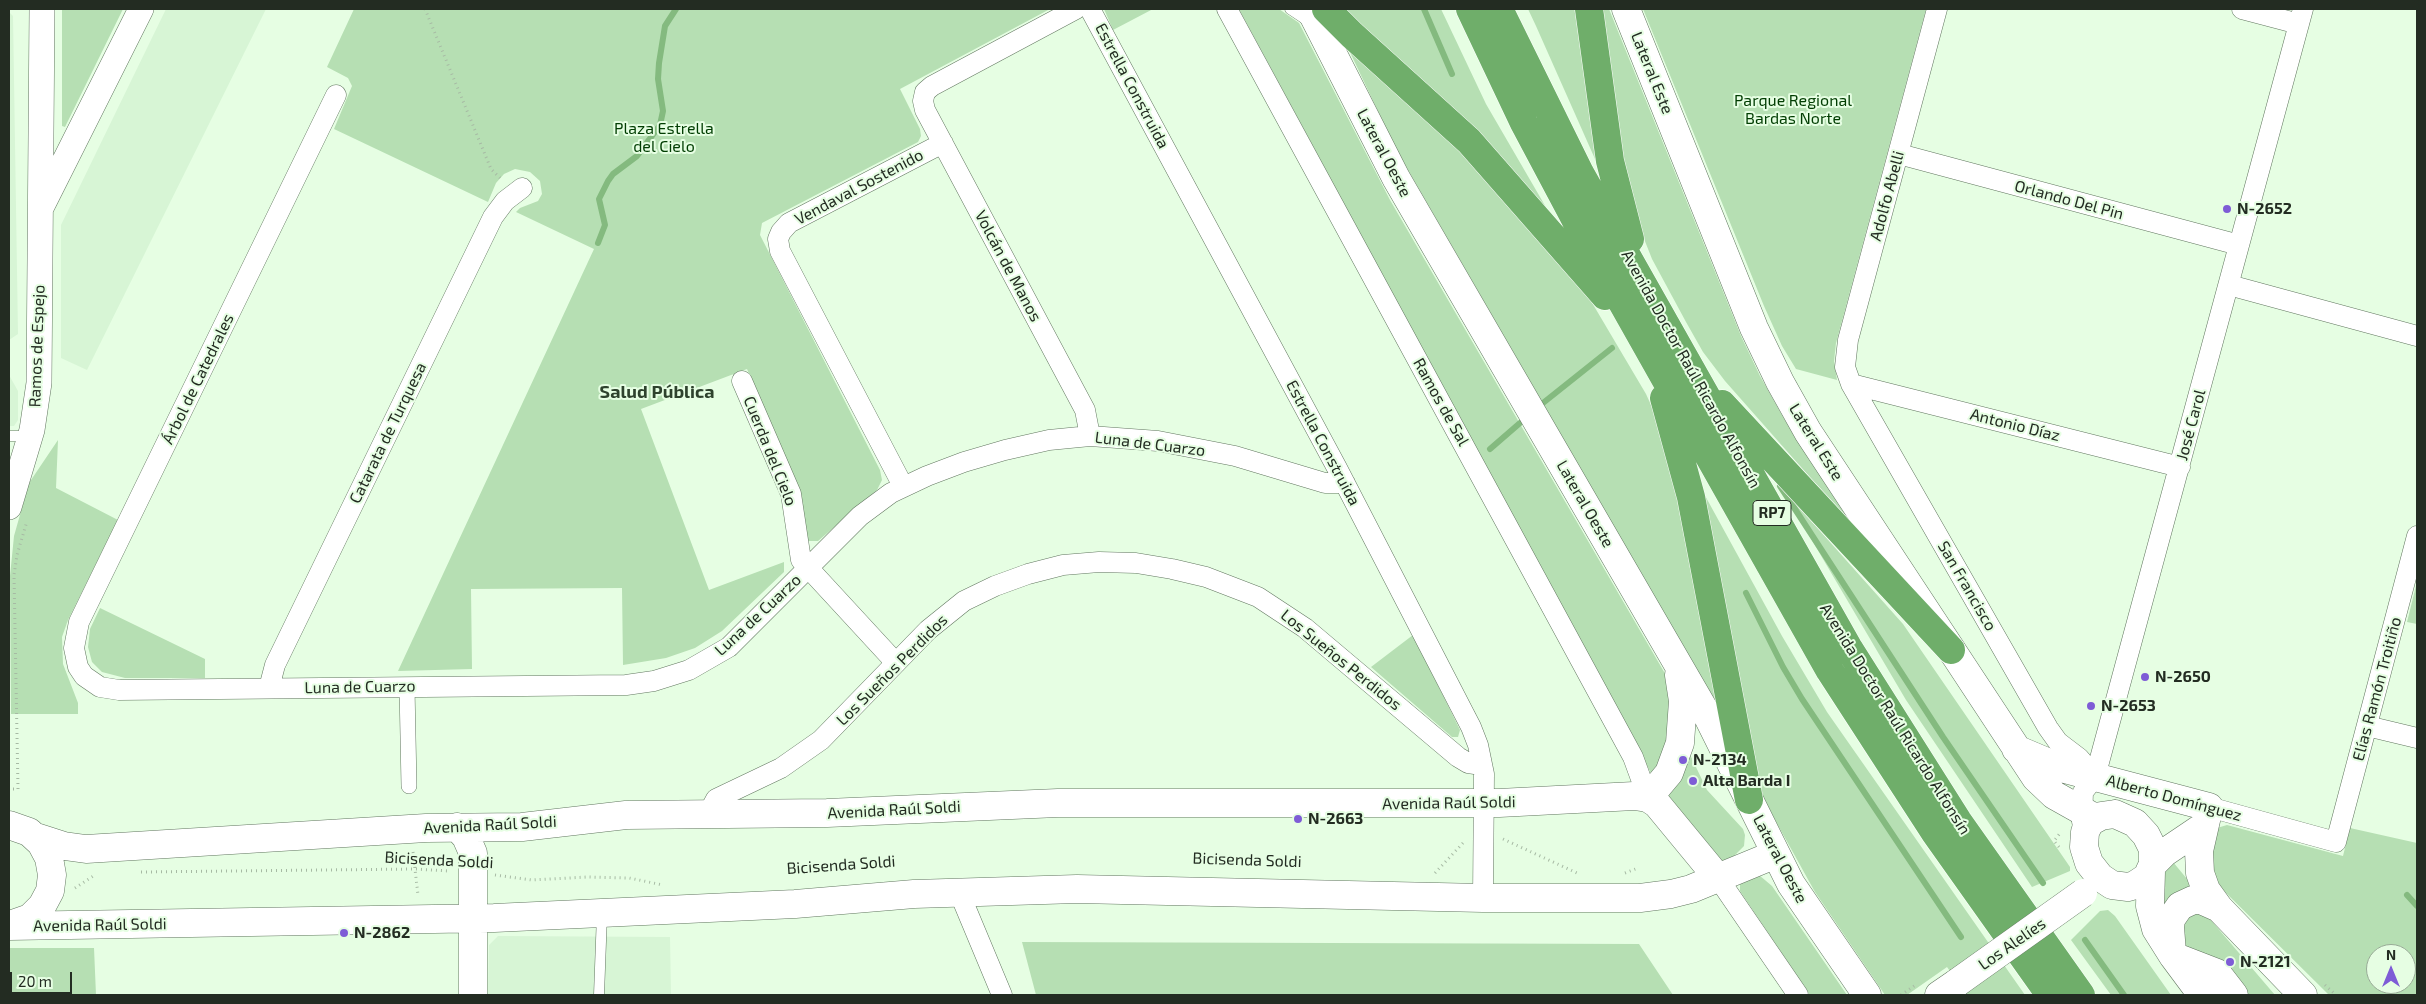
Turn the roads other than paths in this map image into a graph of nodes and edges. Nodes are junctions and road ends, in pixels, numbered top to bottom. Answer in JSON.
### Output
{"nodes":[{"id":1,"x":42,"y":9,"type":"edge"},
{"id":2,"x":141,"y":9,"type":"edge"},
{"id":3,"x":1076,"y":9,"type":"edge"},
{"id":4,"x":1090,"y":9,"type":"edge"},
{"id":5,"x":1227,"y":9,"type":"edge"},
{"id":6,"x":1290,"y":9,"type":"edge"},
{"id":7,"x":1470,"y":9,"type":"edge"},
{"id":8,"x":1499,"y":9,"type":"edge"},
{"id":9,"x":1589,"y":9,"type":"edge"},
{"id":10,"x":1626,"y":9,"type":"edge"},
{"id":11,"x":1937,"y":9,"type":"edge"},
{"id":12,"x":2242,"y":9,"type":"edge"},
{"id":13,"x":1319,"y":15,"type":"edge"},
{"id":14,"x":2301,"y":16,"type":"edge"},
{"id":15,"x":336,"y":95,"type":"dead end"},
{"id":16,"x":943,"y":143,"type":"junction"},
{"id":17,"x":1899,"y":154,"type":"junction"},
{"id":18,"x":522,"y":188,"type":"dead end"},
{"id":19,"x":40,"y":210,"type":"junction"},
{"id":20,"x":2240,"y":245,"type":"junction"},
{"id":21,"x":2228,"y":285,"type":"junction"},
{"id":22,"x":1647,"y":293,"type":"junction"},
{"id":23,"x":2417,"y":336,"type":"edge"},
{"id":24,"x":1648,"y":348,"type":"junction"},
{"id":25,"x":1691,"y":369,"type":"junction"},
{"id":26,"x":742,"y":381,"type":"dead end"},
{"id":27,"x":1851,"y":384,"type":"junction"},
{"id":28,"x":19,"y":436,"type":"edge"},
{"id":29,"x":1090,"y":436,"type":"junction"},
{"id":30,"x":2180,"y":467,"type":"junction"},
{"id":31,"x":1345,"y":483,"type":"junction"},
{"id":32,"x":904,"y":486,"type":"junction"},
{"id":33,"x":18,"y":513,"type":"edge"},
{"id":34,"x":2417,"y":536,"type":"edge"},
{"id":35,"x":807,"y":569,"type":"junction"},
{"id":36,"x":1951,"y":650,"type":"junction"},
{"id":37,"x":896,"y":663,"type":"junction"},
{"id":38,"x":1678,"y":664,"type":"junction"},
{"id":39,"x":78,"y":666,"type":"joint"},
{"id":40,"x":407,"y":687,"type":"junction"},
{"id":41,"x":269,"y":688,"type":"junction"},
{"id":42,"x":2367,"y":726,"type":"junction"},
{"id":43,"x":2417,"y":738,"type":"edge"},
{"id":44,"x":2015,"y":749,"type":"junction"},
{"id":45,"x":1482,"y":765,"type":"junction"},
{"id":46,"x":2096,"y":777,"type":"junction"},
{"id":47,"x":409,"y":786,"type":"dead end"},
{"id":48,"x":1648,"y":798,"type":"junction"},
{"id":49,"x":1749,"y":800,"type":"junction"},
{"id":50,"x":1484,"y":803,"type":"junction"},
{"id":51,"x":2133,"y":803,"type":"junction"},
{"id":52,"x":2200,"y":812,"type":"junction"},
{"id":53,"x":708,"y":814,"type":"junction"},
{"id":54,"x":9,"y":824,"type":"edge"},
{"id":55,"x":457,"y":827,"type":"junction"},
{"id":56,"x":2090,"y":829,"type":"junction"},
{"id":57,"x":36,"y":837,"type":"junction"},
{"id":58,"x":2336,"y":842,"type":"joint"},
{"id":59,"x":1776,"y":854,"type":"junction"},
{"id":60,"x":2154,"y":857,"type":"junction"},
{"id":61,"x":1718,"y":878,"type":"junction"},
{"id":62,"x":2202,"y":881,"type":"junction"},
{"id":63,"x":2112,"y":885,"type":"junction"},
{"id":64,"x":959,"y":892,"type":"junction"},
{"id":65,"x":2084,"y":892,"type":"junction"},
{"id":66,"x":1483,"y":898,"type":"junction"},
{"id":67,"x":2219,"y":908,"type":"junction"},
{"id":68,"x":602,"y":913,"type":"junction"},
{"id":69,"x":474,"y":919,"type":"junction"},
{"id":70,"x":9,"y":926,"type":"edge"},
{"id":71,"x":2173,"y":956,"type":"junction"},
{"id":72,"x":1948,"y":989,"type":"edge"},
{"id":73,"x":473,"y":995,"type":"edge"},
{"id":74,"x":599,"y":995,"type":"edge"},
{"id":75,"x":1002,"y":995,"type":"edge"},
{"id":76,"x":1798,"y":995,"type":"edge"},
{"id":77,"x":1867,"y":995,"type":"edge"},
{"id":78,"x":2050,"y":995,"type":"edge"},
{"id":79,"x":2081,"y":995,"type":"edge"},
{"id":80,"x":2202,"y":995,"type":"edge"},
{"id":81,"x":2234,"y":995,"type":"edge"},
{"id":82,"x":2303,"y":995,"type":"edge"}],
"edges":[{"from":1,"to":19,"type":"street","name":"Ramos de Espejo"},
{"from":2,"to":19,"type":"street","name":"Ramos de Espejo"},
{"from":3,"to":16,"type":"street","name":"Volcán de Manos"},
{"from":4,"to":31,"type":"street","name":"Estrella Construida"},
{"from":5,"to":48,"type":"street","name":"Ramos de Sal"},
{"from":6,"to":13,"type":"lane"},
{"from":7,"to":24,"type":"highway","name":"Avenida Doctor Raúl Ricardo Alfonsín","number":"RP7"},
{"from":8,"to":22,"type":"highway","name":"Avenida Doctor Raúl Ricardo Alfonsín","number":"RP7"},
{"from":9,"to":22,"type":"highway"},
{"from":10,"to":36,"type":"main road","name":"Lateral Este"},
{"from":11,"to":17,"type":"street","name":"Adolfo Abelli"},
{"from":12,"to":14,"type":"street"},
{"from":13,"to":24,"type":"highway"},
{"from":13,"to":38,"type":"main road","name":"Lateral Oeste"},
{"from":14,"to":20,"type":"street","name":"José Carol"},
{"from":15,"to":39,"type":"street","name":"Árbol de Catedrales"},
{"from":16,"to":29,"type":"street","name":"Volcán de Manos"},
{"from":16,"to":32,"type":"street","name":"Vendaval Sostenido"},
{"from":17,"to":20,"type":"street","name":"Orlando Del Pin"},
{"from":17,"to":27,"type":"street","name":"Adolfo Abelli"},
{"from":18,"to":41,"type":"street","name":"Catarata de Turquesa"},
{"from":19,"to":28,"type":"street","name":"Ramos de Espejo"},
{"from":20,"to":21,"type":"street","name":"José Carol"},
{"from":21,"to":23,"type":"street"},
{"from":21,"to":30,"type":"street","name":"José Carol"},
{"from":22,"to":25,"type":"highway","name":"Avenida Doctor Raúl Ricardo Alfonsín","number":"RP7"},
{"from":24,"to":49,"type":"highway"},
{"from":24,"to":78,"type":"highway","name":"Avenida Doctor Raúl Ricardo Alfonsín","number":"RP7"},
{"from":25,"to":36,"type":"highway"},
{"from":25,"to":79,"type":"highway","name":"Avenida Doctor Raúl Ricardo Alfonsín","number":"RP7"},
{"from":26,"to":35,"type":"street","name":"Cuerda del Cielo"},
{"from":27,"to":30,"type":"street","name":"Antonio Díaz"},
{"from":27,"to":46,"type":"street","name":"San Francisco"},
{"from":28,"to":33,"type":"street","name":"Ramos de Espejo"},
{"from":29,"to":31,"type":"street","name":"Luna de Cuarzo"},
{"from":29,"to":32,"type":"street","name":"Luna de Cuarzo"},
{"from":30,"to":46,"type":"street","name":"José Carol"},
{"from":31,"to":45,"type":"street","name":"Estrella Construida"},
{"from":32,"to":35,"type":"street","name":"Luna de Cuarzo"},
{"from":34,"to":42,"type":"street","name":"Elías Ramón Troitiño"},
{"from":35,"to":37,"type":"street","name":"Cuerda del Cielo"},
{"from":35,"to":40,"type":"street","name":"Luna de Cuarzo"},
{"from":36,"to":44,"type":"main road","name":"Lateral Este"},
{"from":37,"to":45,"type":"street","name":"Los Sueños Perdidos"},
{"from":37,"to":53,"type":"street","name":"Los Sueños Perdidos"},
{"from":38,"to":48,"type":"main road"},
{"from":38,"to":49,"type":"main road","name":"Lateral Oeste"},
{"from":39,"to":41,"type":"street","name":"Luna de Cuarzo"},
{"from":40,"to":41,"type":"street","name":"Luna de Cuarzo"},
{"from":40,"to":47,"type":"street"},
{"from":42,"to":43,"type":"street"},
{"from":42,"to":58,"type":"street","name":"Elías Ramón Troitiño"},
{"from":44,"to":46,"type":"main road","name":"Alberto Domínguez"},
{"from":44,"to":56,"type":"main road","name":"Lateral Este"},
{"from":45,"to":50,"type":"street","name":"Estrella Construida"},
{"from":46,"to":51,"type":"main road"},
{"from":46,"to":52,"type":"main road","name":"Alberto Domínguez"},
{"from":46,"to":56,"type":"street","name":"José Carol"},
{"from":48,"to":50,"type":"main road","name":"Avenida Raúl Soldi"},
{"from":48,"to":61,"type":"main road"},
{"from":49,"to":59,"type":"main road","name":"Lateral Oeste"},
{"from":50,"to":53,"type":"main road","name":"Avenida Raúl Soldi"},
{"from":50,"to":66,"type":"street","name":"Estrella Construida"},
{"from":51,"to":52,"type":"main road"},
{"from":51,"to":56,"type":"main road"},
{"from":51,"to":60,"type":"main road"},
{"from":52,"to":58,"type":"street","name":"Alberto Domínguez"},
{"from":52,"to":60,"type":"main road"},
{"from":52,"to":62,"type":"main road"},
{"from":53,"to":55,"type":"main road","name":"Avenida Raúl Soldi"},
{"from":54,"to":57,"type":"main road","name":"Avenida Raúl Soldi"},
{"from":55,"to":57,"type":"main road","name":"Avenida Raúl Soldi"},
{"from":55,"to":69,"type":"main road"},
{"from":56,"to":60,"type":"main road"},
{"from":56,"to":63,"type":"main road"},
{"from":56,"to":65,"type":"main road"},
{"from":57,"to":70,"type":"main road","name":"Avenida Raúl Soldi"},
{"from":59,"to":61,"type":"main road","name":"Avenida Raúl Soldi"},
{"from":59,"to":77,"type":"main road","name":"Lateral Oeste"},
{"from":60,"to":62,"type":"main road"},
{"from":60,"to":63,"type":"main road"},
{"from":60,"to":71,"type":"main road"},
{"from":61,"to":66,"type":"main road","name":"Avenida Raúl Soldi"},
{"from":61,"to":76,"type":"street"},
{"from":62,"to":67,"type":"main road"},
{"from":63,"to":65,"type":"main road","name":"Los Alelíes"},
{"from":64,"to":66,"type":"main road","name":"Avenida Raúl Soldi"},
{"from":64,"to":68,"type":"main road","name":"Avenida Raúl Soldi"},
{"from":64,"to":75,"type":"street"},
{"from":65,"to":72,"type":"main road","name":"Los Alelíes","bridge":true},
{"from":67,"to":71,"type":"main road"},
{"from":67,"to":82,"type":"main road"},
{"from":68,"to":69,"type":"main road","name":"Avenida Raúl Soldi"},
{"from":68,"to":74,"type":"lane"},
{"from":69,"to":70,"type":"main road","name":"Avenida Raúl Soldi"},
{"from":69,"to":73,"type":"main road"},
{"from":71,"to":80,"type":"main road"},
{"from":71,"to":81,"type":"main road"}]}
